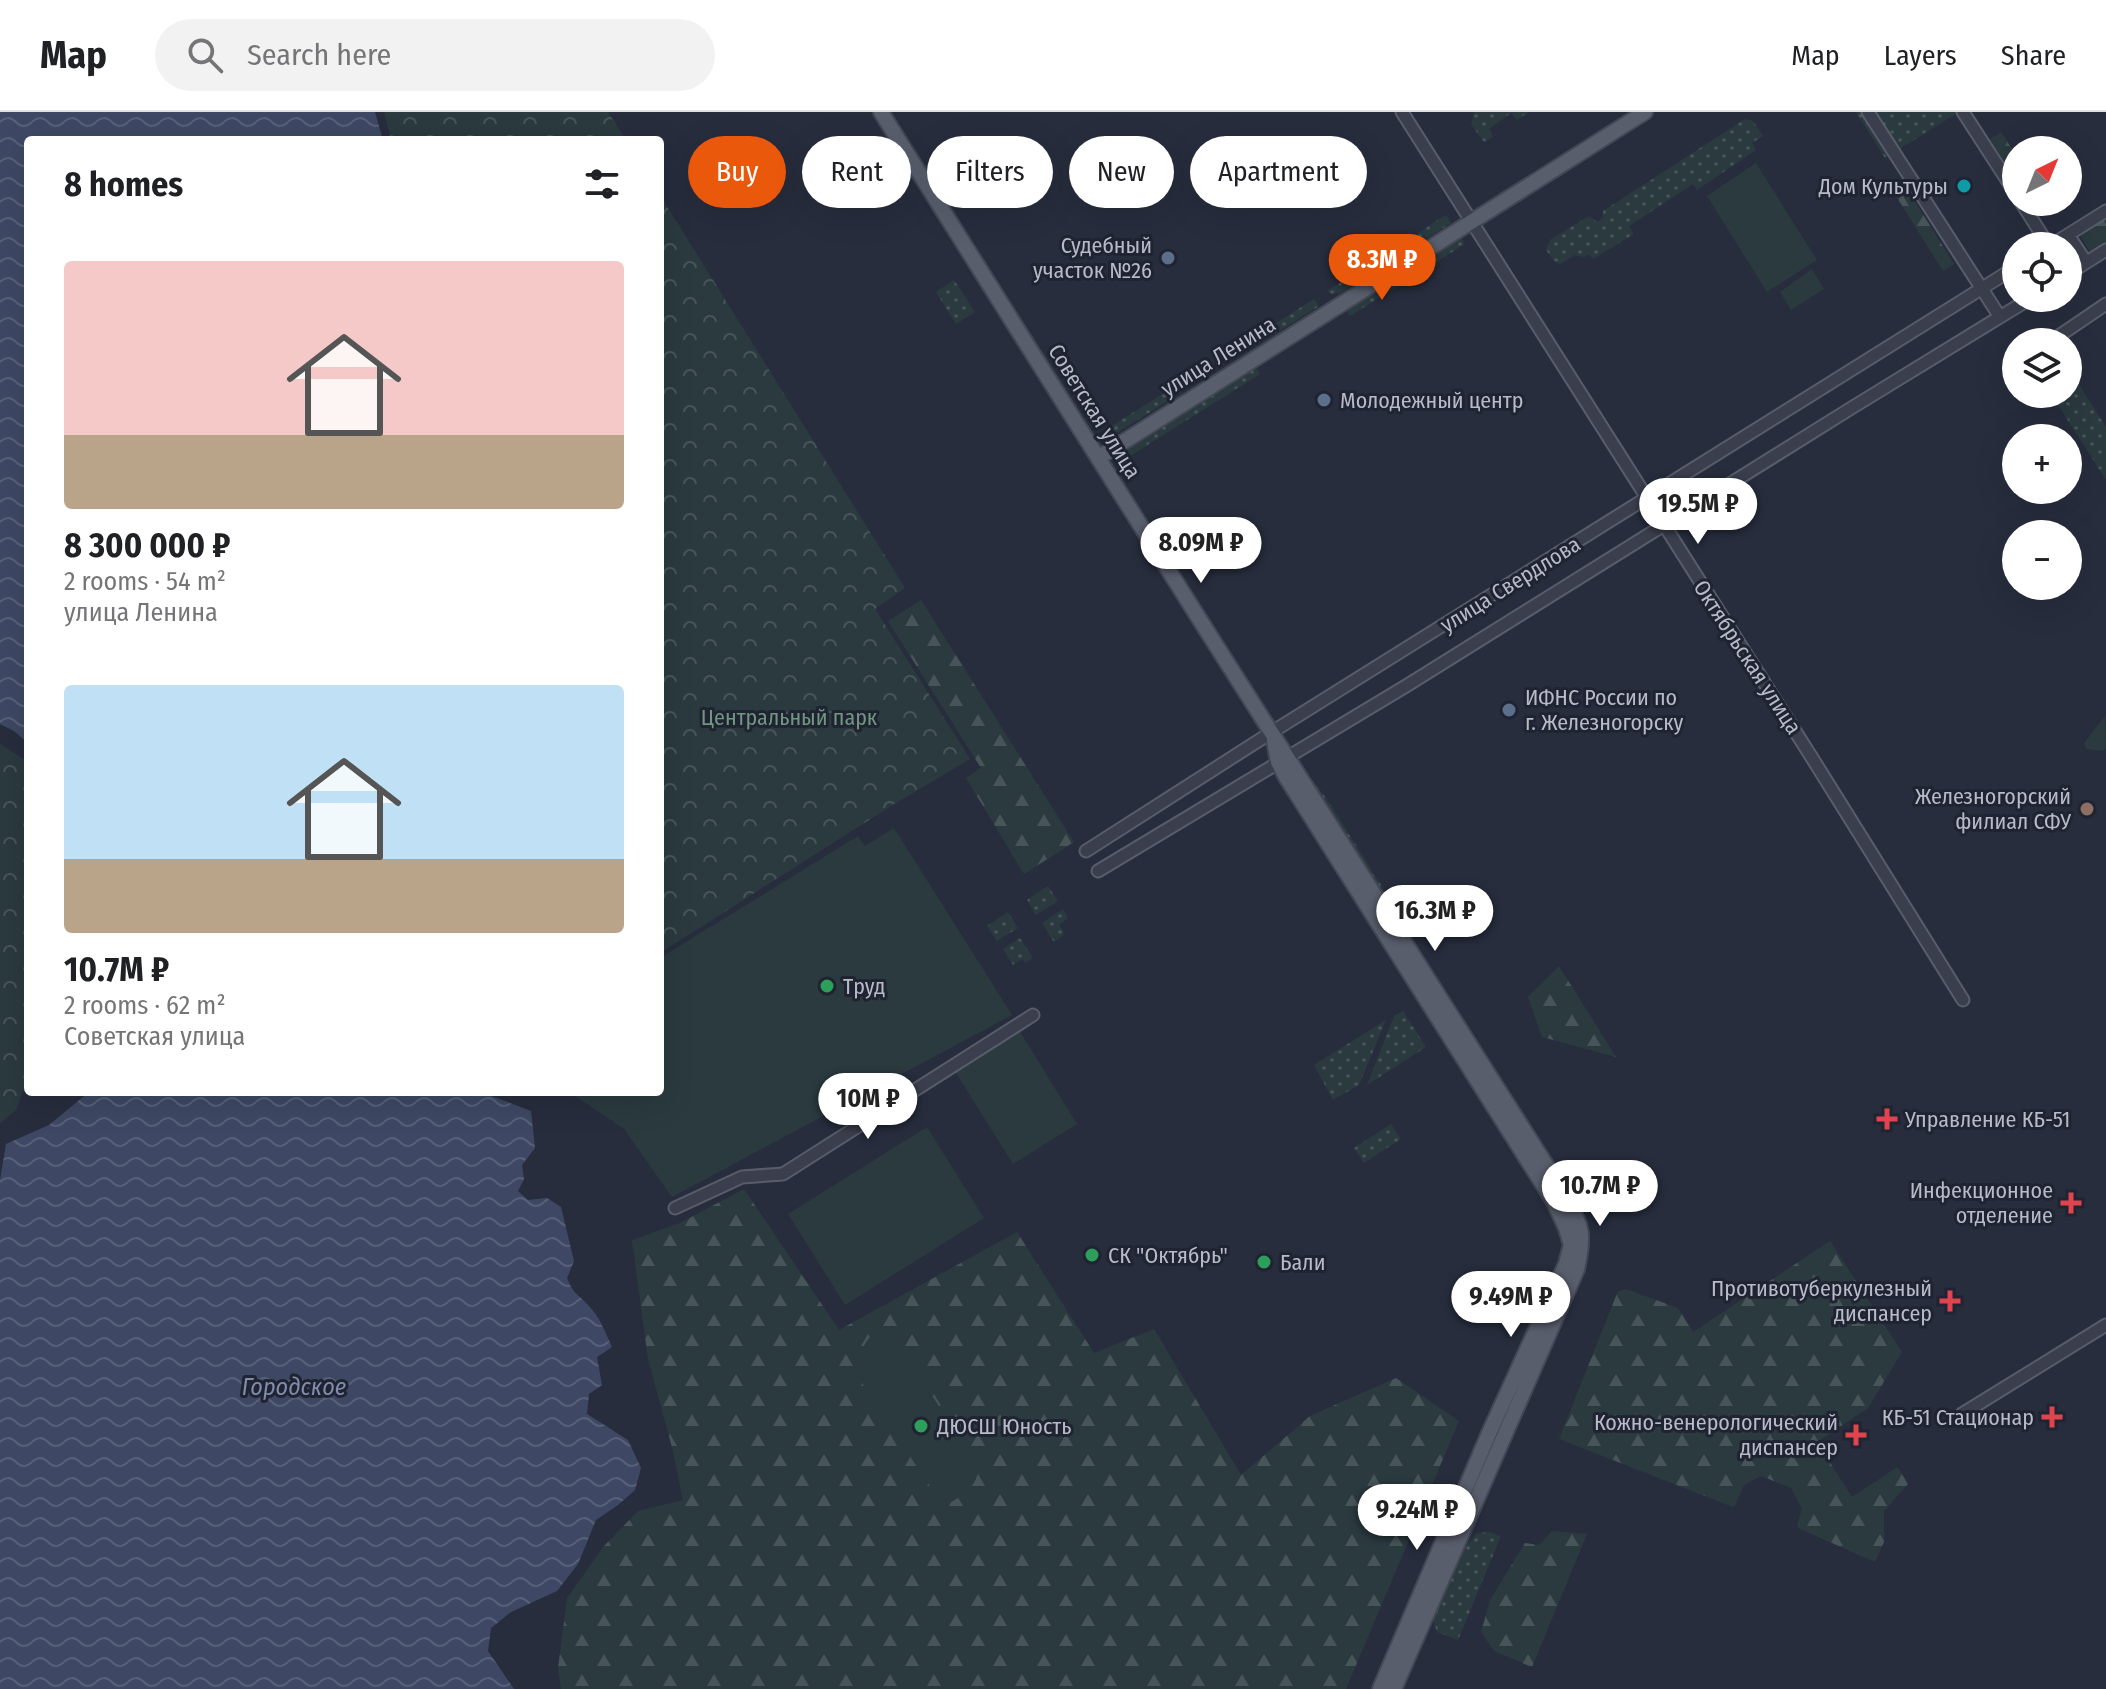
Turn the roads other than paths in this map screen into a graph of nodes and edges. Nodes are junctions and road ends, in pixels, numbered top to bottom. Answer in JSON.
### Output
{"nodes":[{"id":1,"x":881,"y":112,"type":"edge"},
{"id":2,"x":1402,"y":112,"type":"edge"},
{"id":3,"x":1645,"y":112,"type":"edge"},
{"id":4,"x":1868,"y":112,"type":"edge"},
{"id":5,"x":1963,"y":112,"type":"edge"},
{"id":6,"x":2002,"y":172,"type":"edge"},
{"id":7,"x":2106,"y":211,"type":"edge"},
{"id":8,"x":1472,"y":222,"type":"junction"},
{"id":9,"x":2073,"y":232,"type":"edge"},
{"id":10,"x":2106,"y":250,"type":"edge"},
{"id":11,"x":2082,"y":256,"type":"edge"},
{"id":12,"x":2086,"y":262,"type":"junction"},
{"id":13,"x":2082,"y":265,"type":"edge"},
{"id":14,"x":2002,"y":276,"type":"edge"},
{"id":15,"x":1983,"y":289,"type":"junction"},
{"id":16,"x":2106,"y":304,"type":"edge"},
{"id":17,"x":2008,"y":312,"type":"edge"},
{"id":18,"x":2000,"y":317,"type":"junction"},
{"id":19,"x":2070,"y":328,"type":"edge"},
{"id":20,"x":1098,"y":458,"type":"junction"},
{"id":21,"x":1647,"y":499,"type":"junction"},
{"id":22,"x":1665,"y":526,"type":"junction"},
{"id":23,"x":1272,"y":732,"type":"junction"},
{"id":24,"x":1283,"y":760,"type":"junction"},
{"id":25,"x":1086,"y":851,"type":"dead end"},
{"id":26,"x":1098,"y":871,"type":"dead end"},
{"id":27,"x":1963,"y":1000,"type":"dead end"},
{"id":28,"x":1033,"y":1015,"type":"dead end"},
{"id":29,"x":1560,"y":1198,"type":"junction"},
{"id":30,"x":675,"y":1208,"type":"dead end"},
{"id":31,"x":1568,"y":1235,"type":"junction"},
{"id":32,"x":1588,"y":1238,"type":"junction"},
{"id":33,"x":1572,"y":1266,"type":"junction"},
{"id":34,"x":2106,"y":1325,"type":"edge"},
{"id":35,"x":1962,"y":1414,"type":"dead end"},
{"id":36,"x":1490,"y":1431,"type":"junction"},
{"id":37,"x":1505,"y":1437,"type":"junction"},
{"id":38,"x":1380,"y":1689,"type":"edge"},
{"id":39,"x":1394,"y":1689,"type":"edge"}],
"edges":[{"from":1,"to":20,"type":"main road","name":"Советская улица"},
{"from":2,"to":8,"type":"street","name":"Октябрьская улица"},
{"from":3,"to":8,"type":"main road","name":"улица Ленина"},
{"from":4,"to":15,"type":"street"},
{"from":5,"to":6,"type":"street"},
{"from":7,"to":9,"type":"street"},
{"from":8,"to":20,"type":"main road","name":"улица Ленина"},
{"from":8,"to":21,"type":"street","name":"Октябрьская улица"},
{"from":10,"to":12,"type":"street"},
{"from":11,"to":12,"type":"street"},
{"from":12,"to":13,"type":"street"},
{"from":14,"to":15,"type":"street","name":"улица Свердлова"},
{"from":15,"to":18,"type":"street"},
{"from":15,"to":21,"type":"street","name":"улица Свердлова"},
{"from":16,"to":19,"type":"street"},
{"from":17,"to":18,"type":"street","name":"улица Свердлова"},
{"from":18,"to":22,"type":"street","name":"улица Свердлова"},
{"from":20,"to":23,"type":"main road","name":"Советская улица"},
{"from":21,"to":22,"type":"street","name":"Октябрьская улица"},
{"from":21,"to":23,"type":"street","name":"улица Свердлова"},
{"from":22,"to":24,"type":"street","name":"улица Свердлова"},
{"from":22,"to":27,"type":"street","name":"Октябрьская улица"},
{"from":23,"to":24,"type":"main road","name":"Советская улица"},
{"from":23,"to":25,"type":"street","name":"улица Свердлова"},
{"from":24,"to":26,"type":"street","name":"улица Свердлова"},
{"from":24,"to":29,"type":"main road","name":"Советская улица"},
{"from":28,"to":30,"type":"street"},
{"from":29,"to":31,"type":"main road","name":"Советская улица"},
{"from":29,"to":32,"type":"main road","name":"Советская улица"},
{"from":31,"to":32,"type":"main road"},
{"from":31,"to":33,"type":"main road","name":"Советская улица"},
{"from":32,"to":33,"type":"main road"},
{"from":33,"to":36,"type":"main road"},
{"from":33,"to":37,"type":"main road"},
{"from":34,"to":35,"type":"street"},
{"from":36,"to":37,"type":"main road"},
{"from":36,"to":38,"type":"main road"},
{"from":37,"to":39,"type":"main road"}]}
